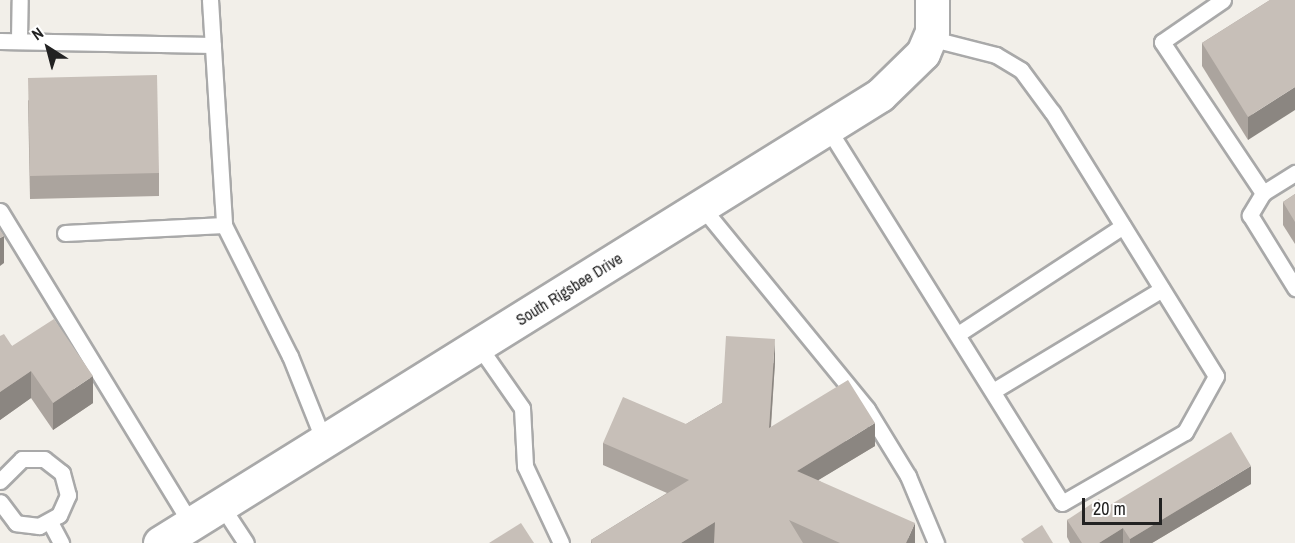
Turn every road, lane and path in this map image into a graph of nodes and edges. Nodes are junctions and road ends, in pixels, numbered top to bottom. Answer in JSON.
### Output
{"nodes":[{"id":1,"x":20,"y":0,"type":"edge"},
{"id":2,"x":210,"y":0,"type":"edge"},
{"id":3,"x":932,"y":0,"type":"edge"},
{"id":4,"x":1223,"y":0,"type":"edge"},
{"id":5,"x":929,"y":38,"type":"junction"},
{"id":6,"x":19,"y":39,"type":"junction"},
{"id":7,"x":0,"y":41,"type":"edge"},
{"id":8,"x":213,"y":45,"type":"junction"},
{"id":9,"x":827,"y":127,"type":"junction"},
{"id":10,"x":1295,"y":173,"type":"edge"},
{"id":11,"x":1263,"y":193,"type":"junction"},
{"id":12,"x":701,"y":206,"type":"junction"},
{"id":13,"x":0,"y":211,"type":"edge"},
{"id":14,"x":224,"y":225,"type":"junction"},
{"id":15,"x":1123,"y":226,"type":"junction"},
{"id":16,"x":65,"y":232,"type":"dead end"},
{"id":17,"x":1295,"y":288,"type":"edge"},
{"id":18,"x":1162,"y":289,"type":"junction"},
{"id":19,"x":958,"y":334,"type":"junction"},
{"id":20,"x":478,"y":345,"type":"junction"},
{"id":21,"x":993,"y":391,"type":"junction"},
{"id":22,"x":324,"y":441,"type":"junction"},
{"id":23,"x":0,"y":481,"type":"edge"},
{"id":24,"x":0,"y":502,"type":"edge"},
{"id":25,"x":221,"y":505,"type":"junction"},
{"id":26,"x":50,"y":522,"type":"junction"},
{"id":27,"x":191,"y":524,"type":"junction"},
{"id":28,"x":61,"y":543,"type":"edge"},
{"id":29,"x":160,"y":543,"type":"edge"},
{"id":30,"x":246,"y":543,"type":"edge"},
{"id":31,"x":561,"y":543,"type":"edge"},
{"id":32,"x":936,"y":543,"type":"edge"}],
"edges":[{"from":1,"to":6,"type":"lane"},
{"from":2,"to":8,"type":"lane"},
{"from":3,"to":5,"type":"street","name":"South Rigsbee Drive"},
{"from":4,"to":11,"type":"lane"},
{"from":5,"to":9,"type":"street","name":"South Rigsbee Drive"},
{"from":5,"to":15,"type":"lane"},
{"from":6,"to":7,"type":"lane"},
{"from":6,"to":8,"type":"lane"},
{"from":8,"to":14,"type":"lane"},
{"from":9,"to":12,"type":"street","name":"South Rigsbee Drive"},
{"from":9,"to":19,"type":"lane"},
{"from":10,"to":11,"type":"lane"},
{"from":11,"to":17,"type":"lane"},
{"from":12,"to":20,"type":"street","name":"South Rigsbee Drive"},
{"from":12,"to":32,"type":"lane"},
{"from":13,"to":27,"type":"lane"},
{"from":14,"to":16,"type":"lane"},
{"from":14,"to":22,"type":"lane"},
{"from":15,"to":18,"type":"lane"},
{"from":15,"to":19,"type":"lane"},
{"from":18,"to":21,"type":"lane"},
{"from":18,"to":21,"type":"lane"},
{"from":19,"to":21,"type":"lane"},
{"from":20,"to":22,"type":"street","name":"South Rigsbee Drive"},
{"from":20,"to":31,"type":"lane"},
{"from":22,"to":25,"type":"street","name":"South Rigsbee Drive"},
{"from":23,"to":26,"type":"lane"},
{"from":24,"to":26,"type":"lane"},
{"from":25,"to":27,"type":"street","name":"South Rigsbee Drive"},
{"from":25,"to":30,"type":"lane"},
{"from":26,"to":28,"type":"lane"},
{"from":27,"to":29,"type":"street","name":"South Rigsbee Drive"}]}
